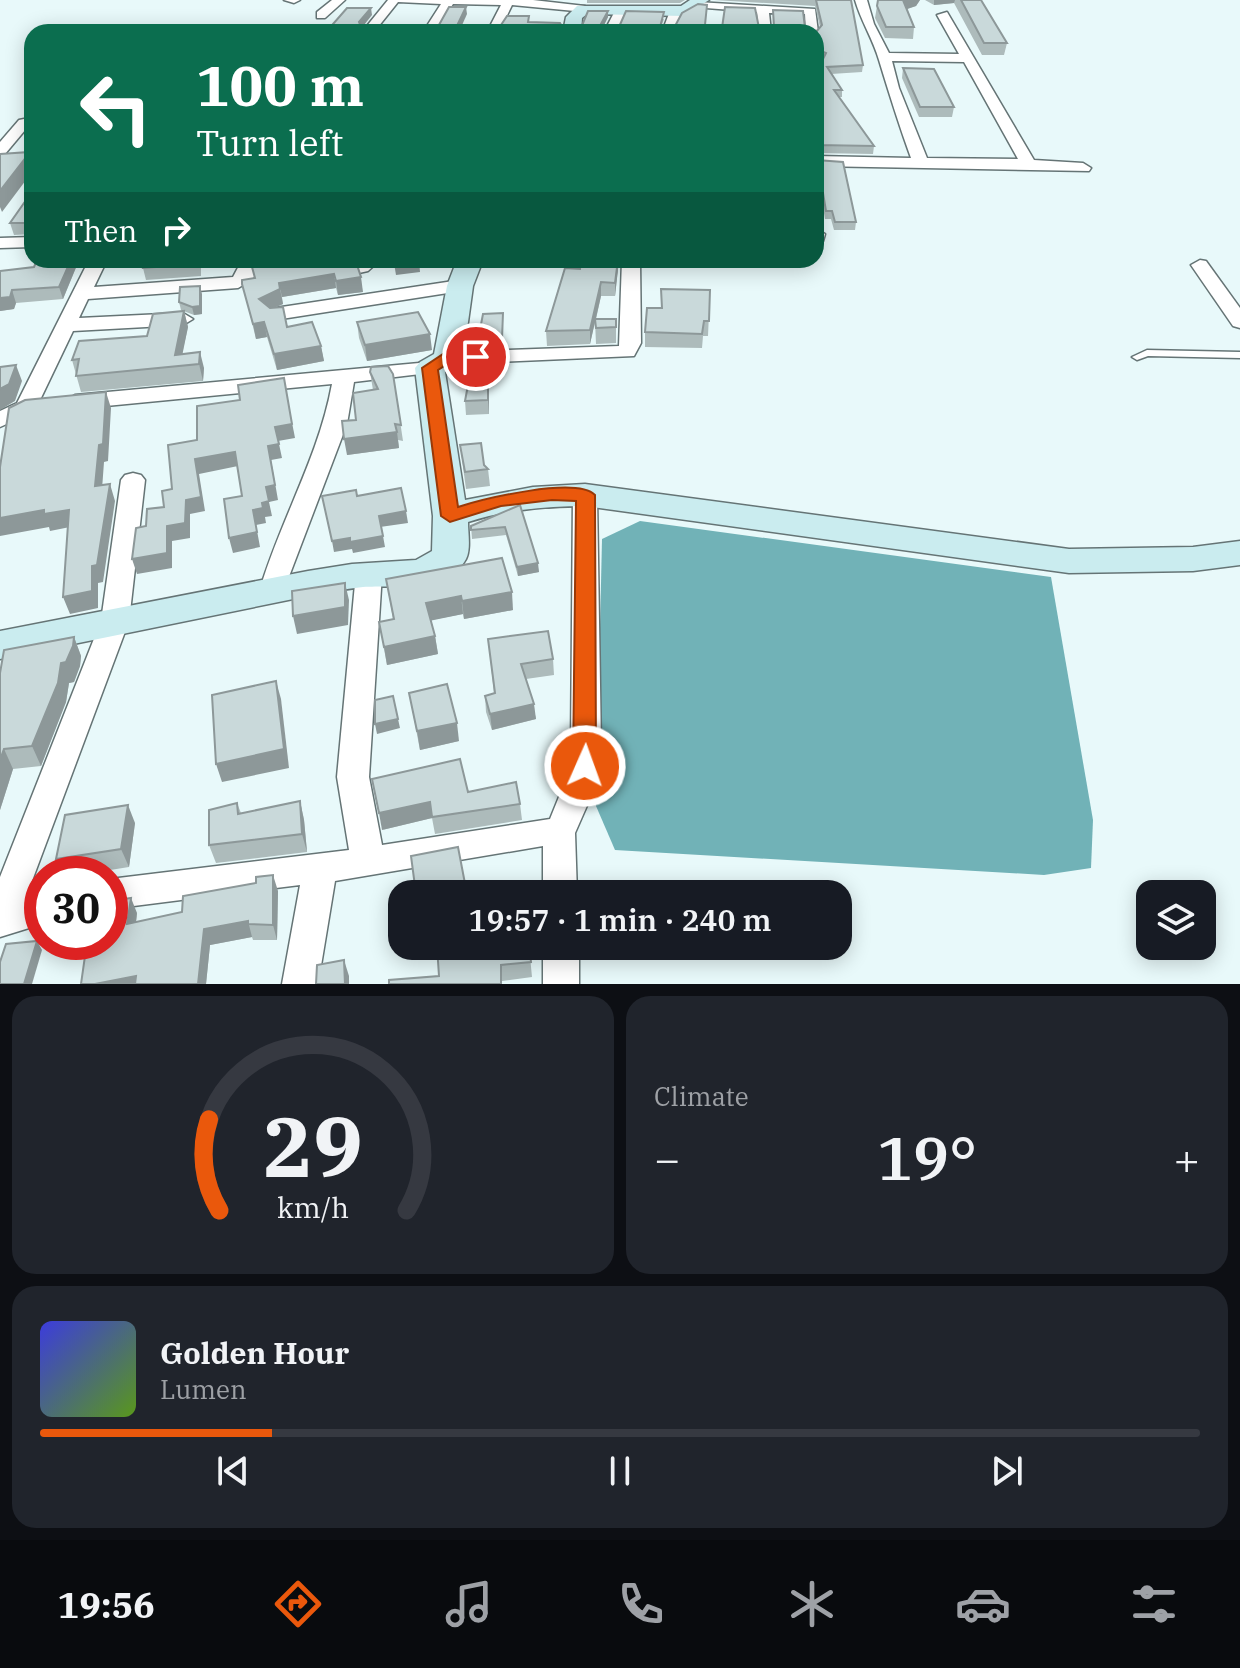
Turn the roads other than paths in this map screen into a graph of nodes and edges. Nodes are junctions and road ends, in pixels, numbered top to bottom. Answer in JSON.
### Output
{"nodes":[{"id":1,"x":339,"y":0,"type":"edge"},
{"id":2,"x":394,"y":0,"type":"edge"},
{"id":3,"x":402,"y":0,"type":"edge"},
{"id":4,"x":861,"y":0,"type":"edge"},
{"id":5,"x":449,"y":1,"type":"edge"},
{"id":6,"x":508,"y":2,"type":"junction"},
{"id":7,"x":656,"y":5,"type":"edge"},
{"id":8,"x":604,"y":6,"type":"edge"},
{"id":9,"x":707,"y":7,"type":"edge"},
{"id":10,"x":763,"y":9,"type":"junction"},
{"id":11,"x":676,"y":11,"type":"junction"},
{"id":12,"x":321,"y":15,"type":"dead end"},
{"id":13,"x":943,"y":15,"type":"dead end"},
{"id":14,"x":374,"y":24,"type":"edge"},
{"id":15,"x":434,"y":24,"type":"edge"},
{"id":16,"x":497,"y":24,"type":"edge"},
{"id":17,"x":574,"y":24,"type":"edge"},
{"id":18,"x":671,"y":24,"type":"edge"},
{"id":19,"x":764,"y":24,"type":"edge"},
{"id":20,"x":812,"y":24,"type":"edge"},
{"id":21,"x":885,"y":57,"type":"junction"},
{"id":22,"x":968,"y":58,"type":"junction"},
{"id":23,"x":24,"y":128,"type":"edge"},
{"id":24,"x":0,"y":151,"type":"edge"},
{"id":25,"x":824,"y":161,"type":"edge"},
{"id":26,"x":921,"y":163,"type":"junction"},
{"id":27,"x":1029,"y":164,"type":"junction"},
{"id":28,"x":1083,"y":168,"type":"dead end"},
{"id":29,"x":24,"y":242,"type":"edge"},
{"id":30,"x":0,"y":243,"type":"edge"},
{"id":31,"x":1200,"y":265,"type":"dead end"},
{"id":32,"x":94,"y":268,"type":"edge"},
{"id":33,"x":248,"y":268,"type":"edge"},
{"id":34,"x":357,"y":268,"type":"edge"},
{"id":35,"x":467,"y":268,"type":"edge"},
{"id":36,"x":631,"y":268,"type":"edge"},
{"id":37,"x":341,"y":271,"type":"edge"},
{"id":38,"x":460,"y":286,"type":"junction"},
{"id":39,"x":79,"y":294,"type":"junction"},
{"id":40,"x":275,"y":314,"type":"edge"},
{"id":41,"x":185,"y":319,"type":"edge"},
{"id":42,"x":1240,"y":322,"type":"edge"},
{"id":43,"x":67,"y":325,"type":"junction"},
{"id":44,"x":1240,"y":355,"type":"edge"},
{"id":45,"x":1137,"y":357,"type":"dead end"},
{"id":46,"x":439,"y":363,"type":"junction"},
{"id":47,"x":344,"y":375,"type":"junction"},
{"id":48,"x":26,"y":407,"type":"junction"},
{"id":49,"x":0,"y":420,"type":"edge"},
{"id":50,"x":133,"y":480,"type":"dead end"},
{"id":51,"x":585,"y":495,"type":"junction"},
{"id":52,"x":450,"y":516,"type":"junction"},
{"id":53,"x":1240,"y":553,"type":"edge"},
{"id":54,"x":369,"y":573,"type":"junction"},
{"id":55,"x":273,"y":589,"type":"junction"},
{"id":56,"x":115,"y":621,"type":"junction"},
{"id":57,"x":0,"y":645,"type":"edge"},
{"id":58,"x":559,"y":833,"type":"junction"},
{"id":59,"x":368,"y":862,"type":"junction"},
{"id":60,"x":320,"y":868,"type":"junction"},
{"id":61,"x":560,"y":880,"type":"edge"},
{"id":62,"x":128,"y":892,"type":"edge"},
{"id":63,"x":24,"y":913,"type":"edge"},
{"id":64,"x":0,"y":919,"type":"edge"},
{"id":65,"x":561,"y":960,"type":"edge"},
{"id":66,"x":300,"y":984,"type":"edge"},
{"id":67,"x":561,"y":984,"type":"edge"}],
"edges":[{"from":1,"to":12,"type":"street"},
{"from":2,"to":14,"type":"street"},
{"from":3,"to":5,"type":"street"},
{"from":4,"to":21,"type":"street"},
{"from":5,"to":6,"type":"street"},
{"from":5,"to":15,"type":"street"},
{"from":6,"to":8,"type":"street"},
{"from":6,"to":16,"type":"street"},
{"from":7,"to":8,"type":"main road"},
{"from":7,"to":11,"type":"main road"},
{"from":8,"to":17,"type":"main road"},
{"from":9,"to":10,"type":"street"},
{"from":9,"to":11,"type":"main road"},
{"from":10,"to":19,"type":"street"},
{"from":10,"to":20,"type":"street"},
{"from":11,"to":18,"type":"street"},
{"from":13,"to":22,"type":"street"},
{"from":21,"to":22,"type":"street"},
{"from":21,"to":26,"type":"street"},
{"from":22,"to":27,"type":"street"},
{"from":23,"to":24,"type":"street"},
{"from":25,"to":26,"type":"street"},
{"from":26,"to":27,"type":"street"},
{"from":27,"to":28,"type":"street"},
{"from":29,"to":30,"type":"street"},
{"from":31,"to":42,"type":"street"},
{"from":32,"to":39,"type":"street"},
{"from":33,"to":39,"type":"street"},
{"from":34,"to":37,"type":"street"},
{"from":35,"to":38,"type":"main road"},
{"from":36,"to":46,"type":"street"},
{"from":38,"to":40,"type":"street"},
{"from":38,"to":46,"type":"main road"},
{"from":39,"to":43,"type":"street"},
{"from":41,"to":43,"type":"street"},
{"from":43,"to":48,"type":"street"},
{"from":44,"to":45,"type":"lane"},
{"from":46,"to":47,"type":"street"},
{"from":46,"to":52,"type":"main road"},
{"from":47,"to":48,"type":"street"},
{"from":47,"to":55,"type":"street"},
{"from":48,"to":49,"type":"street"},
{"from":50,"to":56,"type":"street"},
{"from":51,"to":52,"type":"main road"},
{"from":51,"to":53,"type":"main road"},
{"from":51,"to":58,"type":"street"},
{"from":52,"to":54,"type":"main road"},
{"from":54,"to":55,"type":"main road"},
{"from":54,"to":59,"type":"street"},
{"from":55,"to":56,"type":"main road"},
{"from":56,"to":57,"type":"main road"},
{"from":56,"to":64,"type":"street"},
{"from":58,"to":59,"type":"street"},
{"from":58,"to":61,"type":"street"},
{"from":59,"to":60,"type":"street"},
{"from":60,"to":62,"type":"street"},
{"from":60,"to":66,"type":"street"},
{"from":63,"to":64,"type":"street"},
{"from":65,"to":67,"type":"street"}]}
